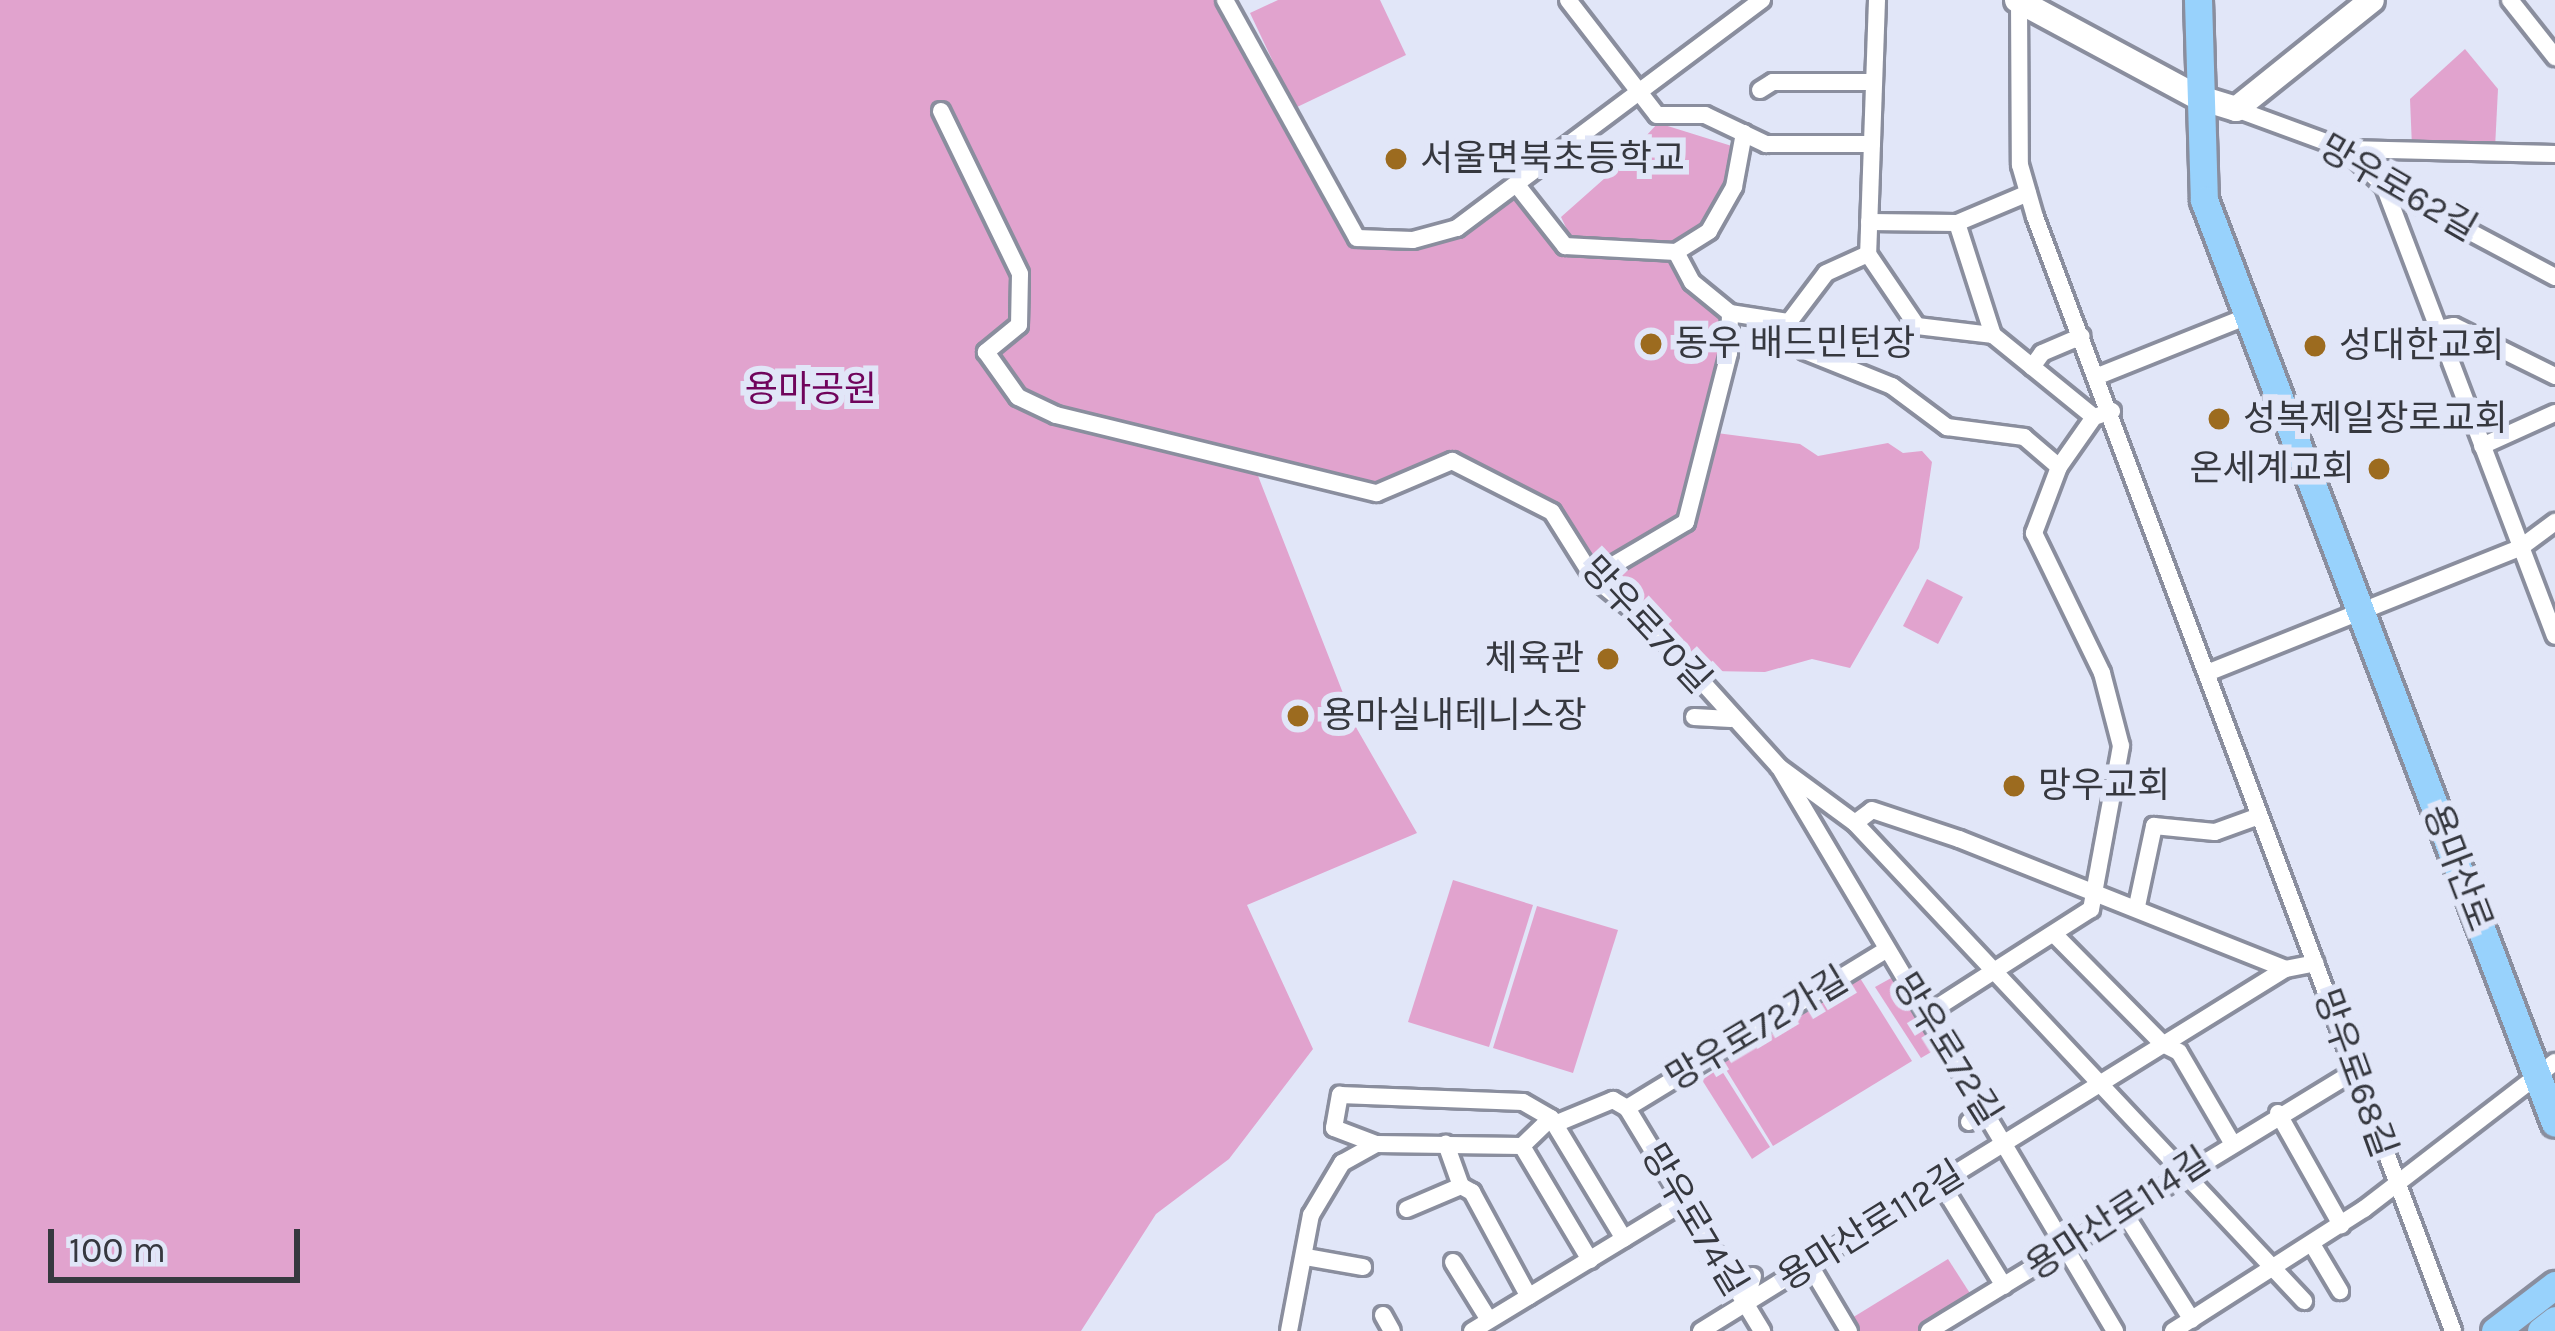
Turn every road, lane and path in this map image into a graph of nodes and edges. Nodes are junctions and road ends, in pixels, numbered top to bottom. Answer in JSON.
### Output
{"nodes":[{"id":1,"x":1225,"y":0,"type":"edge"},
{"id":2,"x":1568,"y":0,"type":"edge"},
{"id":3,"x":1762,"y":0,"type":"edge"},
{"id":4,"x":1876,"y":0,"type":"edge"},
{"id":5,"x":2018,"y":0,"type":"edge"},
{"id":6,"x":2198,"y":0,"type":"edge"},
{"id":7,"x":2372,"y":0,"type":"edge"},
{"id":8,"x":2510,"y":0,"type":"edge"},
{"id":9,"x":1741,"y":6,"type":"edge"},
{"id":10,"x":2555,"y":57,"type":"edge"},
{"id":11,"x":1874,"y":82,"type":"junction"},
{"id":12,"x":1638,"y":88,"type":"junction"},
{"id":13,"x":1760,"y":89,"type":"dead end"},
{"id":14,"x":2197,"y":97,"type":"junction"},
{"id":15,"x":2236,"y":109,"type":"junction"},
{"id":16,"x":941,"y":111,"type":"dead end"},
{"id":17,"x":1744,"y":133,"type":"junction"},
{"id":18,"x":1872,"y":144,"type":"junction"},
{"id":19,"x":2345,"y":149,"type":"junction"},
{"id":20,"x":2555,"y":154,"type":"edge"},
{"id":21,"x":1517,"y":185,"type":"junction"},
{"id":22,"x":2384,"y":186,"type":"junction"},
{"id":23,"x":2028,"y":193,"type":"junction"},
{"id":24,"x":1869,"y":222,"type":"junction"},
{"id":25,"x":1957,"y":224,"type":"junction"},
{"id":26,"x":1676,"y":252,"type":"junction"},
{"id":27,"x":1868,"y":254,"type":"junction"},
{"id":28,"x":2555,"y":277,"type":"edge"},
{"id":29,"x":1730,"y":313,"type":"junction"},
{"id":30,"x":2248,"y":316,"type":"junction"},
{"id":31,"x":1789,"y":322,"type":"junction"},
{"id":32,"x":2438,"y":329,"type":"junction"},
{"id":33,"x":1993,"y":335,"type":"junction"},
{"id":34,"x":2083,"y":336,"type":"junction"},
{"id":35,"x":2032,"y":367,"type":"junction"},
{"id":36,"x":2098,"y":376,"type":"junction"},
{"id":37,"x":2555,"y":376,"type":"edge"},
{"id":38,"x":2112,"y":411,"type":"junction"},
{"id":39,"x":2555,"y":413,"type":"edge"},
{"id":40,"x":2094,"y":417,"type":"junction"},
{"id":41,"x":2482,"y":446,"type":"junction"},
{"id":42,"x":2059,"y":467,"type":"junction"},
{"id":43,"x":2555,"y":522,"type":"edge"},
{"id":44,"x":2520,"y":548,"type":"junction"},
{"id":45,"x":1593,"y":578,"type":"junction"},
{"id":46,"x":2360,"y":613,"type":"junction"},
{"id":47,"x":2555,"y":636,"type":"edge"},
{"id":48,"x":2207,"y":673,"type":"junction"},
{"id":49,"x":1694,"y":717,"type":"dead end"},
{"id":50,"x":1732,"y":719,"type":"junction"},
{"id":51,"x":1779,"y":767,"type":"junction"},
{"id":52,"x":2259,"y":816,"type":"junction"},
{"id":53,"x":1856,"y":823,"type":"junction"},
{"id":54,"x":2094,"y":892,"type":"junction"},
{"id":55,"x":2137,"y":906,"type":"junction"},
{"id":56,"x":2055,"y":935,"type":"junction"},
{"id":57,"x":1886,"y":950,"type":"junction"},
{"id":58,"x":2315,"y":963,"type":"junction"},
{"id":59,"x":2285,"y":970,"type":"junction"},
{"id":60,"x":1993,"y":974,"type":"junction"},
{"id":61,"x":1927,"y":1014,"type":"junction"},
{"id":62,"x":2163,"y":1044,"type":"junction"},
{"id":63,"x":2546,"y":1069,"type":"edge"},
{"id":64,"x":2354,"y":1072,"type":"junction"},
{"id":65,"x":2106,"y":1086,"type":"junction"},
{"id":66,"x":1627,"y":1108,"type":"junction"},
{"id":67,"x":1988,"y":1111,"type":"junction"},
{"id":68,"x":2278,"y":1113,"type":"junction"},
{"id":69,"x":1553,"y":1121,"type":"junction"},
{"id":70,"x":1970,"y":1122,"type":"dead end"},
{"id":71,"x":2555,"y":1124,"type":"edge"},
{"id":72,"x":2231,"y":1141,"type":"junction"},
{"id":73,"x":1376,"y":1144,"type":"junction"},
{"id":74,"x":1446,"y":1144,"type":"junction"},
{"id":75,"x":2006,"y":1145,"type":"junction"},
{"id":76,"x":1522,"y":1146,"type":"junction"},
{"id":77,"x":2185,"y":1173,"type":"junction"},
{"id":78,"x":1940,"y":1182,"type":"junction"},
{"id":79,"x":1461,"y":1186,"type":"junction"},
{"id":80,"x":2397,"y":1186,"type":"junction"},
{"id":81,"x":1684,"y":1202,"type":"junction"},
{"id":82,"x":1407,"y":1209,"type":"dead end"},
{"id":83,"x":2125,"y":1214,"type":"junction"},
{"id":84,"x":2341,"y":1225,"type":"junction"},
{"id":85,"x":1624,"y":1238,"type":"junction"},
{"id":86,"x":2312,"y":1244,"type":"junction"},
{"id":87,"x":2068,"y":1248,"type":"junction"},
{"id":88,"x":1306,"y":1257,"type":"junction"},
{"id":89,"x":1590,"y":1260,"type":"junction"},
{"id":90,"x":1453,"y":1262,"type":"dead end"},
{"id":91,"x":1809,"y":1264,"type":"junction"},
{"id":92,"x":1363,"y":1268,"type":"dead end"},
{"id":93,"x":2277,"y":1268,"type":"junction"},
{"id":94,"x":1753,"y":1276,"type":"dead end"},
{"id":95,"x":2555,"y":1285,"type":"edge"},
{"id":96,"x":2004,"y":1286,"type":"junction"},
{"id":97,"x":2340,"y":1292,"type":"dead end"},
{"id":98,"x":1529,"y":1297,"type":"junction"},
{"id":99,"x":2304,"y":1301,"type":"dead end"},
{"id":100,"x":1745,"y":1304,"type":"junction"},
{"id":101,"x":2192,"y":1320,"type":"junction"},
{"id":102,"x":2555,"y":1320,"type":"edge"},
{"id":103,"x":1478,"y":1328,"type":"edge"},
{"id":104,"x":1289,"y":1331,"type":"edge"},
{"id":105,"x":1701,"y":1331,"type":"edge"},
{"id":106,"x":1762,"y":1331,"type":"edge"},
{"id":107,"x":1849,"y":1331,"type":"edge"},
{"id":108,"x":1929,"y":1331,"type":"edge"},
{"id":109,"x":2115,"y":1331,"type":"edge"},
{"id":110,"x":2173,"y":1331,"type":"edge"},
{"id":111,"x":2453,"y":1331,"type":"edge"},
{"id":112,"x":2495,"y":1331,"type":"edge"},
{"id":113,"x":2541,"y":1331,"type":"edge"}],
"edges":[{"from":1,"to":21,"type":"street"},
{"from":2,"to":12,"type":"street"},
{"from":3,"to":9,"type":"street"},
{"from":4,"to":11,"type":"street"},
{"from":5,"to":14,"type":"street"},
{"from":5,"to":23,"type":"street","name":"망우로68길"},
{"from":6,"to":14,"type":"main road","name":"용마산로"},
{"from":7,"to":15,"type":"street"},
{"from":8,"to":10,"type":"street"},
{"from":9,"to":12,"type":"street"},
{"from":11,"to":13,"type":"street"},
{"from":11,"to":18,"type":"street"},
{"from":12,"to":17,"type":"street"},
{"from":12,"to":21,"type":"street"},
{"from":14,"to":15,"type":"street"},
{"from":14,"to":30,"type":"main road","name":"용마산로"},
{"from":15,"to":19,"type":"street","name":"망우로62길"},
{"from":16,"to":45,"type":"street","name":"망우로70길"},
{"from":17,"to":18,"type":"street"},
{"from":17,"to":26,"type":"street"},
{"from":18,"to":24,"type":"street"},
{"from":19,"to":20,"type":"street"},
{"from":19,"to":22,"type":"street","name":"망우로62길"},
{"from":21,"to":26,"type":"street"},
{"from":22,"to":28,"type":"street","name":"망우로62길"},
{"from":22,"to":32,"type":"street"},
{"from":23,"to":25,"type":"street"},
{"from":23,"to":34,"type":"street","name":"망우로68길"},
{"from":24,"to":25,"type":"street"},
{"from":24,"to":27,"type":"street"},
{"from":25,"to":33,"type":"street"},
{"from":26,"to":29,"type":"street"},
{"from":27,"to":31,"type":"street"},
{"from":27,"to":33,"type":"street"},
{"from":29,"to":31,"type":"street"},
{"from":29,"to":45,"type":"street"},
{"from":30,"to":36,"type":"street"},
{"from":30,"to":46,"type":"main road","name":"용마산로"},
{"from":31,"to":42,"type":"street"},
{"from":32,"to":37,"type":"street"},
{"from":32,"to":41,"type":"street"},
{"from":33,"to":35,"type":"street"},
{"from":34,"to":35,"type":"street"},
{"from":34,"to":36,"type":"street","name":"망우로68길"},
{"from":35,"to":40,"type":"street"},
{"from":36,"to":38,"type":"street","name":"망우로68길"},
{"from":38,"to":40,"type":"street"},
{"from":38,"to":48,"type":"street","name":"망우로68길"},
{"from":39,"to":41,"type":"street"},
{"from":40,"to":42,"type":"street"},
{"from":41,"to":44,"type":"street"},
{"from":42,"to":54,"type":"street"},
{"from":43,"to":44,"type":"street"},
{"from":44,"to":46,"type":"street"},
{"from":44,"to":47,"type":"street"},
{"from":45,"to":50,"type":"street","name":"망우로70길"},
{"from":46,"to":48,"type":"street"},
{"from":46,"to":63,"type":"main road","name":"용마산로"},
{"from":48,"to":52,"type":"street","name":"망우로68길"},
{"from":49,"to":50,"type":"street"},
{"from":50,"to":51,"type":"street","name":"망우로70길"},
{"from":51,"to":53,"type":"street","name":"망우로70길"},
{"from":51,"to":57,"type":"street","name":"망우로72길"},
{"from":52,"to":55,"type":"street"},
{"from":52,"to":58,"type":"street","name":"망우로68길"},
{"from":53,"to":54,"type":"street"},
{"from":53,"to":60,"type":"street","name":"망우로70길"},
{"from":54,"to":55,"type":"street"},
{"from":54,"to":56,"type":"street"},
{"from":55,"to":59,"type":"street"},
{"from":56,"to":60,"type":"street"},
{"from":56,"to":62,"type":"street"},
{"from":57,"to":61,"type":"street","name":"망우로72길"},
{"from":57,"to":66,"type":"street","name":"망우로72가길"},
{"from":58,"to":59,"type":"street","name":"용마산로112길"},
{"from":58,"to":64,"type":"street","name":"망우로68길"},
{"from":59,"to":62,"type":"street","name":"용마산로112길"},
{"from":60,"to":61,"type":"street"},
{"from":60,"to":65,"type":"street","name":"망우로70길"},
{"from":61,"to":67,"type":"street","name":"망우로72길"},
{"from":62,"to":65,"type":"street","name":"용마산로112길"},
{"from":62,"to":72,"type":"street","name":"용마산로114길"},
{"from":63,"to":71,"type":"main road","name":"용마산로"},
{"from":63,"to":80,"type":"street"},
{"from":64,"to":68,"type":"street","name":"용마산로114길"},
{"from":64,"to":80,"type":"street","name":"망우로68길"},
{"from":65,"to":75,"type":"street","name":"용마산로112길"},
{"from":65,"to":77,"type":"street","name":"망우로70길"},
{"from":66,"to":69,"type":"street"},
{"from":66,"to":81,"type":"street","name":"망우로74길"},
{"from":67,"to":70,"type":"street"},
{"from":67,"to":75,"type":"street","name":"망우로72길"},
{"from":68,"to":72,"type":"street","name":"용마산로114길"},
{"from":68,"to":84,"type":"street"},
{"from":69,"to":73,"type":"street"},
{"from":69,"to":76,"type":"street"},
{"from":69,"to":85,"type":"street"},
{"from":72,"to":77,"type":"street","name":"용마산로114길"},
{"from":73,"to":74,"type":"street"},
{"from":73,"to":88,"type":"street"},
{"from":74,"to":76,"type":"street"},
{"from":74,"to":79,"type":"street"},
{"from":75,"to":78,"type":"street","name":"용마산로112길"},
{"from":75,"to":87,"type":"street","name":"망우로72길"},
{"from":76,"to":89,"type":"street"},
{"from":77,"to":83,"type":"street","name":"용마산로114길"},
{"from":77,"to":93,"type":"street","name":"망우로70길"},
{"from":78,"to":91,"type":"street","name":"용마산로112길"},
{"from":78,"to":96,"type":"street","name":"용마산로114길"},
{"from":79,"to":82,"type":"street"},
{"from":79,"to":98,"type":"street"},
{"from":80,"to":84,"type":"street"},
{"from":80,"to":111,"type":"street","name":"망우로68길"},
{"from":81,"to":85,"type":"street"},
{"from":81,"to":100,"type":"street","name":"망우로74길"},
{"from":83,"to":87,"type":"street","name":"용마산로114길"},
{"from":83,"to":101,"type":"street"},
{"from":84,"to":86,"type":"street"},
{"from":85,"to":89,"type":"street"},
{"from":86,"to":93,"type":"street"},
{"from":86,"to":97,"type":"street"},
{"from":87,"to":96,"type":"street","name":"용마산로114길"},
{"from":87,"to":109,"type":"street","name":"망우로72길"},
{"from":88,"to":92,"type":"street"},
{"from":88,"to":104,"type":"street"},
{"from":89,"to":98,"type":"street"},
{"from":90,"to":103,"type":"street"},
{"from":91,"to":100,"type":"street","name":"용마산로112길"},
{"from":91,"to":107,"type":"street"},
{"from":93,"to":99,"type":"street","name":"망우로70길"},
{"from":93,"to":101,"type":"street"},
{"from":94,"to":100,"type":"street"},
{"from":95,"to":112,"type":"main road"},
{"from":96,"to":108,"type":"street","name":"용마산로114길"},
{"from":98,"to":103,"type":"street"},
{"from":100,"to":105,"type":"street","name":"용마산로112길"},
{"from":100,"to":106,"type":"street","name":"망우로74길"},
{"from":101,"to":110,"type":"street"},
{"from":102,"to":113,"type":"main road"}]}
